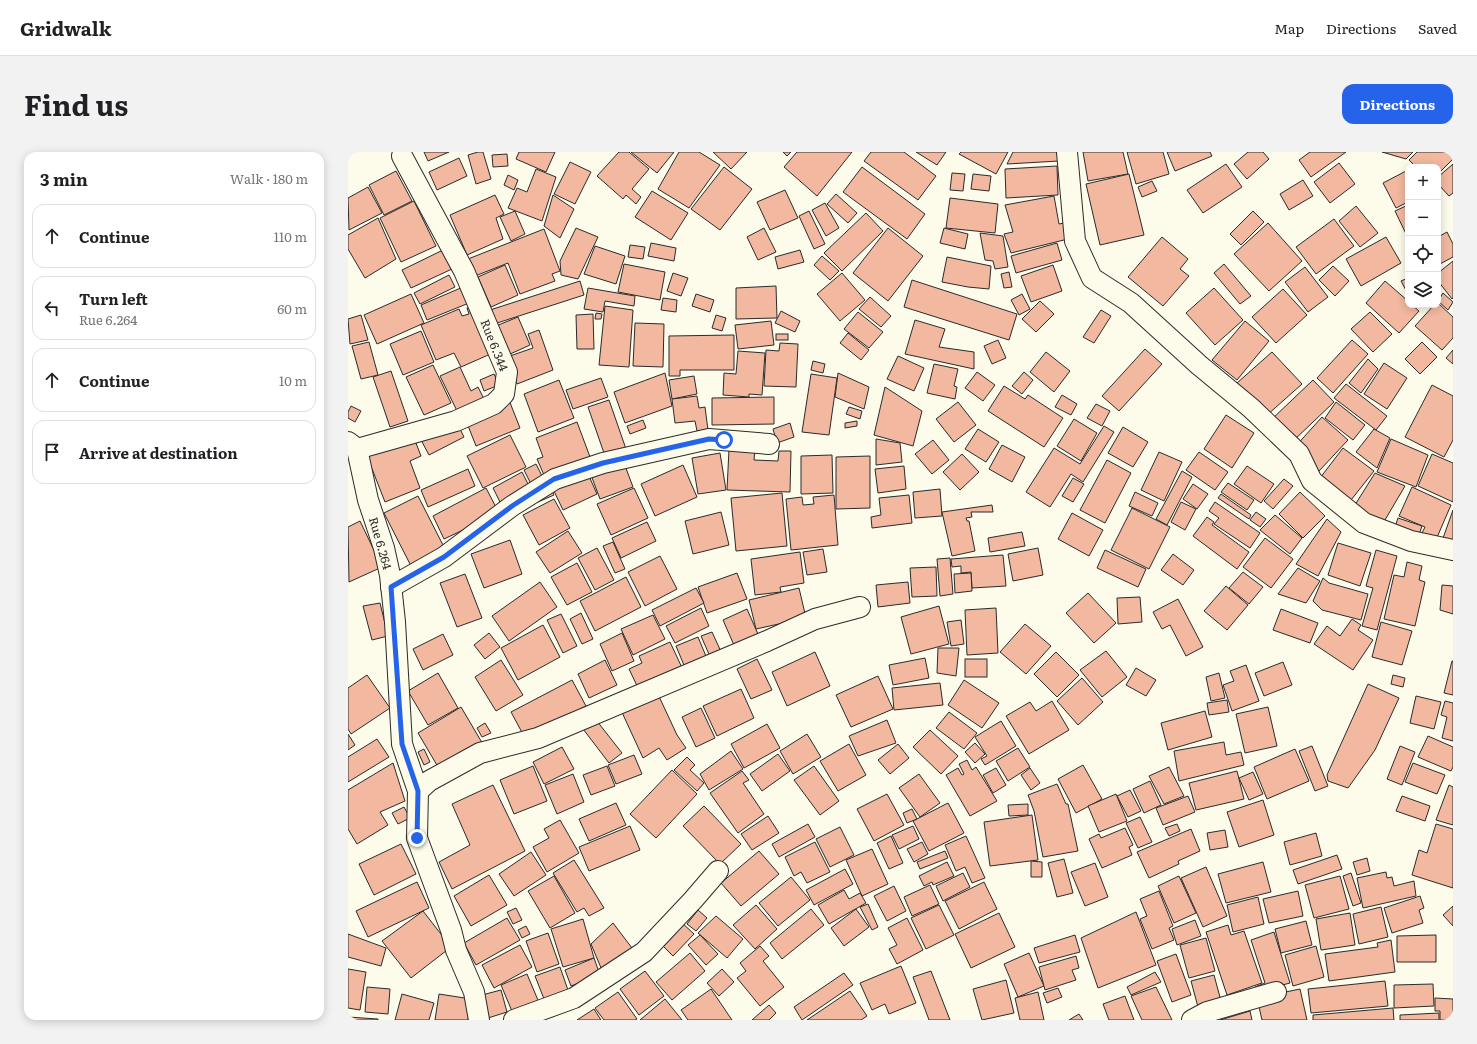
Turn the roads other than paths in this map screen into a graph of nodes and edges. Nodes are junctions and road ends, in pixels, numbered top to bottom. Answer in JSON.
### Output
{"nodes":[{"id":1,"x":1067,"y":152,"type":"edge"},
{"id":2,"x":402,"y":156,"type":"dead end"},
{"id":3,"x":770,"y":444,"type":"dead end"},
{"id":4,"x":352,"y":446,"type":"edge"},
{"id":5,"x":1453,"y":550,"type":"edge"},
{"id":6,"x":391,"y":587,"type":"junction"},
{"id":7,"x":860,"y":607,"type":"dead end"},
{"id":8,"x":418,"y":791,"type":"junction"},
{"id":9,"x":718,"y":871,"type":"dead end"},
{"id":10,"x":1276,"y":992,"type":"dead end"},
{"id":11,"x":479,"y":1020,"type":"edge"},
{"id":12,"x":514,"y":1020,"type":"edge"},
{"id":13,"x":1192,"y":1020,"type":"edge"}],
"edges":[{"from":1,"to":5,"type":"street"},
{"from":2,"to":4,"type":"street","name":"Rue 6.344"},
{"from":3,"to":6,"type":"street"},
{"from":4,"to":6,"type":"street","name":"Rue 6.264"},
{"from":6,"to":8,"type":"street","name":"Rue 6.264"},
{"from":7,"to":8,"type":"street"},
{"from":8,"to":11,"type":"street"},
{"from":9,"to":12,"type":"street"},
{"from":10,"to":13,"type":"street"}]}
